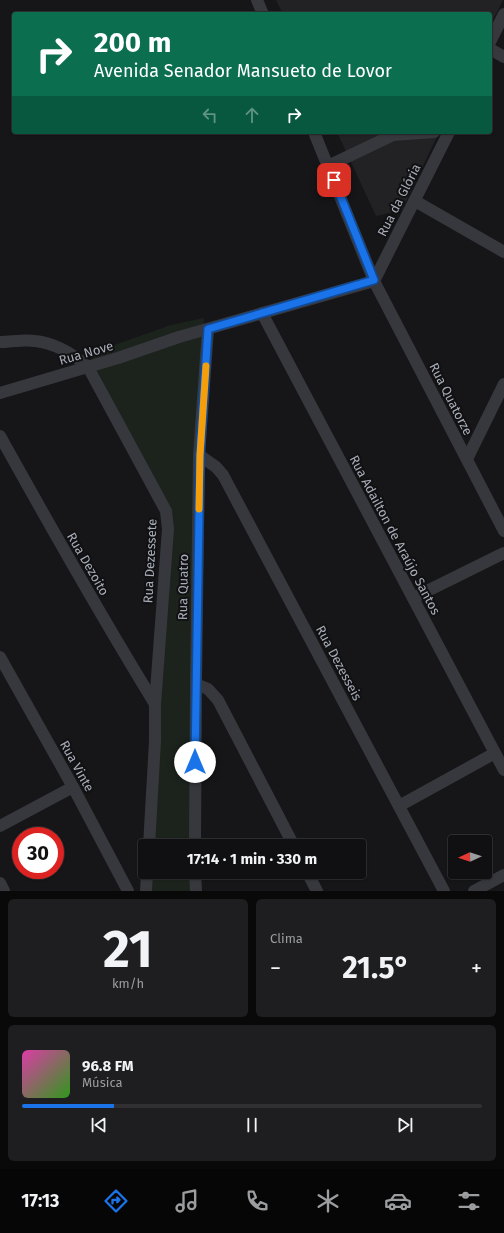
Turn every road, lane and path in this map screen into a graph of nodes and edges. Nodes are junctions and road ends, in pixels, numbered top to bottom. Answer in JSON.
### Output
{"nodes":[{"id":1,"x":257,"y":0,"type":"edge"},
{"id":2,"x":262,"y":12,"type":"edge"},
{"id":3,"x":504,"y":14,"type":"edge"},
{"id":4,"x":492,"y":38,"type":"edge"},
{"id":5,"x":492,"y":50,"type":"edge"},
{"id":6,"x":504,"y":57,"type":"edge"},
{"id":7,"x":315,"y":134,"type":"edge"},
{"id":8,"x":407,"y":134,"type":"edge"},
{"id":9,"x":448,"y":134,"type":"edge"},
{"id":10,"x":328,"y":166,"type":"junction"},
{"id":11,"x":415,"y":201,"type":"junction"},
{"id":12,"x":504,"y":252,"type":"edge"},
{"id":13,"x":374,"y":280,"type":"junction"},
{"id":14,"x":262,"y":313,"type":"junction"},
{"id":15,"x":208,"y":329,"type":"junction"},
{"id":16,"x":0,"y":342,"type":"edge"},
{"id":17,"x":88,"y":367,"type":"junction"},
{"id":18,"x":504,"y":384,"type":"edge"},
{"id":19,"x":0,"y":393,"type":"edge"},
{"id":20,"x":0,"y":436,"type":"edge"},
{"id":21,"x":200,"y":455,"type":"junction"},
{"id":22,"x":467,"y":459,"type":"junction"},
{"id":23,"x":504,"y":531,"type":"edge"},
{"id":24,"x":504,"y":553,"type":"edge"},
{"id":25,"x":413,"y":598,"type":"junction"},
{"id":26,"x":0,"y":657,"type":"edge"},
{"id":27,"x":196,"y":684,"type":"junction"},
{"id":28,"x":155,"y":704,"type":"junction"},
{"id":29,"x":495,"y":753,"type":"junction"},
{"id":30,"x":504,"y":770,"type":"edge"},
{"id":31,"x":73,"y":787,"type":"junction"},
{"id":32,"x":399,"y":806,"type":"junction"},
{"id":33,"x":0,"y":826,"type":"edge"},
{"id":34,"x":149,"y":839,"type":"edge"},
{"id":35,"x":195,"y":839,"type":"edge"},
{"id":36,"x":290,"y":839,"type":"edge"},
{"id":37,"x":504,"y":875,"type":"edge"},
{"id":38,"x":147,"y":879,"type":"edge"},
{"id":39,"x":195,"y":879,"type":"edge"},
{"id":40,"x":311,"y":879,"type":"edge"},
{"id":41,"x":0,"y":883,"type":"edge"},
{"id":42,"x":4,"y":891,"type":"edge"},
{"id":43,"x":128,"y":891,"type":"edge"},
{"id":44,"x":146,"y":891,"type":"edge"},
{"id":45,"x":196,"y":891,"type":"edge"},
{"id":46,"x":317,"y":891,"type":"edge"},
{"id":47,"x":444,"y":891,"type":"edge"},
{"id":48,"x":474,"y":891,"type":"edge"}],
"edges":[{"from":1,"to":2,"type":"street"},
{"from":3,"to":4,"type":"street"},
{"from":5,"to":6,"type":"street"},
{"from":7,"to":10,"type":"street","name":"Rua Quatorze"},
{"from":8,"to":10,"type":"street"},
{"from":9,"to":11,"type":"street","name":"Rua da Glória"},
{"from":10,"to":13,"type":"street","name":"Rua Quatorze"},
{"from":11,"to":12,"type":"street"},
{"from":11,"to":13,"type":"street","name":"Rua da Glória"},
{"from":13,"to":14,"type":"street","name":"Rua Nove"},
{"from":13,"to":22,"type":"street","name":"Rua Quatorze"},
{"from":14,"to":15,"type":"street","name":"Rua Nove"},
{"from":14,"to":25,"type":"street","name":"Rua Adailton de Araújo Santos"},
{"from":15,"to":17,"type":"street","name":"Rua Nove"},
{"from":15,"to":21,"type":"street","name":"Rua Quatro"},
{"from":16,"to":17,"type":"street"},
{"from":17,"to":19,"type":"street","name":"Rua Nove"},
{"from":17,"to":28,"type":"street","name":"Rua Dezessete"},
{"from":18,"to":22,"type":"street"},
{"from":20,"to":28,"type":"street","name":"Rua Dezoito"},
{"from":21,"to":27,"type":"street","name":"Rua Quatro"},
{"from":21,"to":32,"type":"street","name":"Rua Dezesseis"},
{"from":22,"to":23,"type":"street","name":"Rua Quatorze"},
{"from":24,"to":25,"type":"street"},
{"from":25,"to":29,"type":"street","name":"Rua Adailton de Araújo Santos"},
{"from":26,"to":31,"type":"street","name":"Rua Vinte"},
{"from":27,"to":35,"type":"street","name":"Rua Quatro"},
{"from":27,"to":36,"type":"street"},
{"from":28,"to":34,"type":"street"},
{"from":29,"to":30,"type":"street","name":"Rua Adailton de Araújo Santos"},
{"from":29,"to":32,"type":"street"},
{"from":31,"to":33,"type":"street"},
{"from":31,"to":43,"type":"street","name":"Rua Vinte"},
{"from":32,"to":47,"type":"street","name":"Rua Dezesseis"},
{"from":37,"to":48,"type":"street"},
{"from":38,"to":44,"type":"street"},
{"from":39,"to":45,"type":"street"},
{"from":40,"to":46,"type":"street"},
{"from":41,"to":42,"type":"street"}]}
